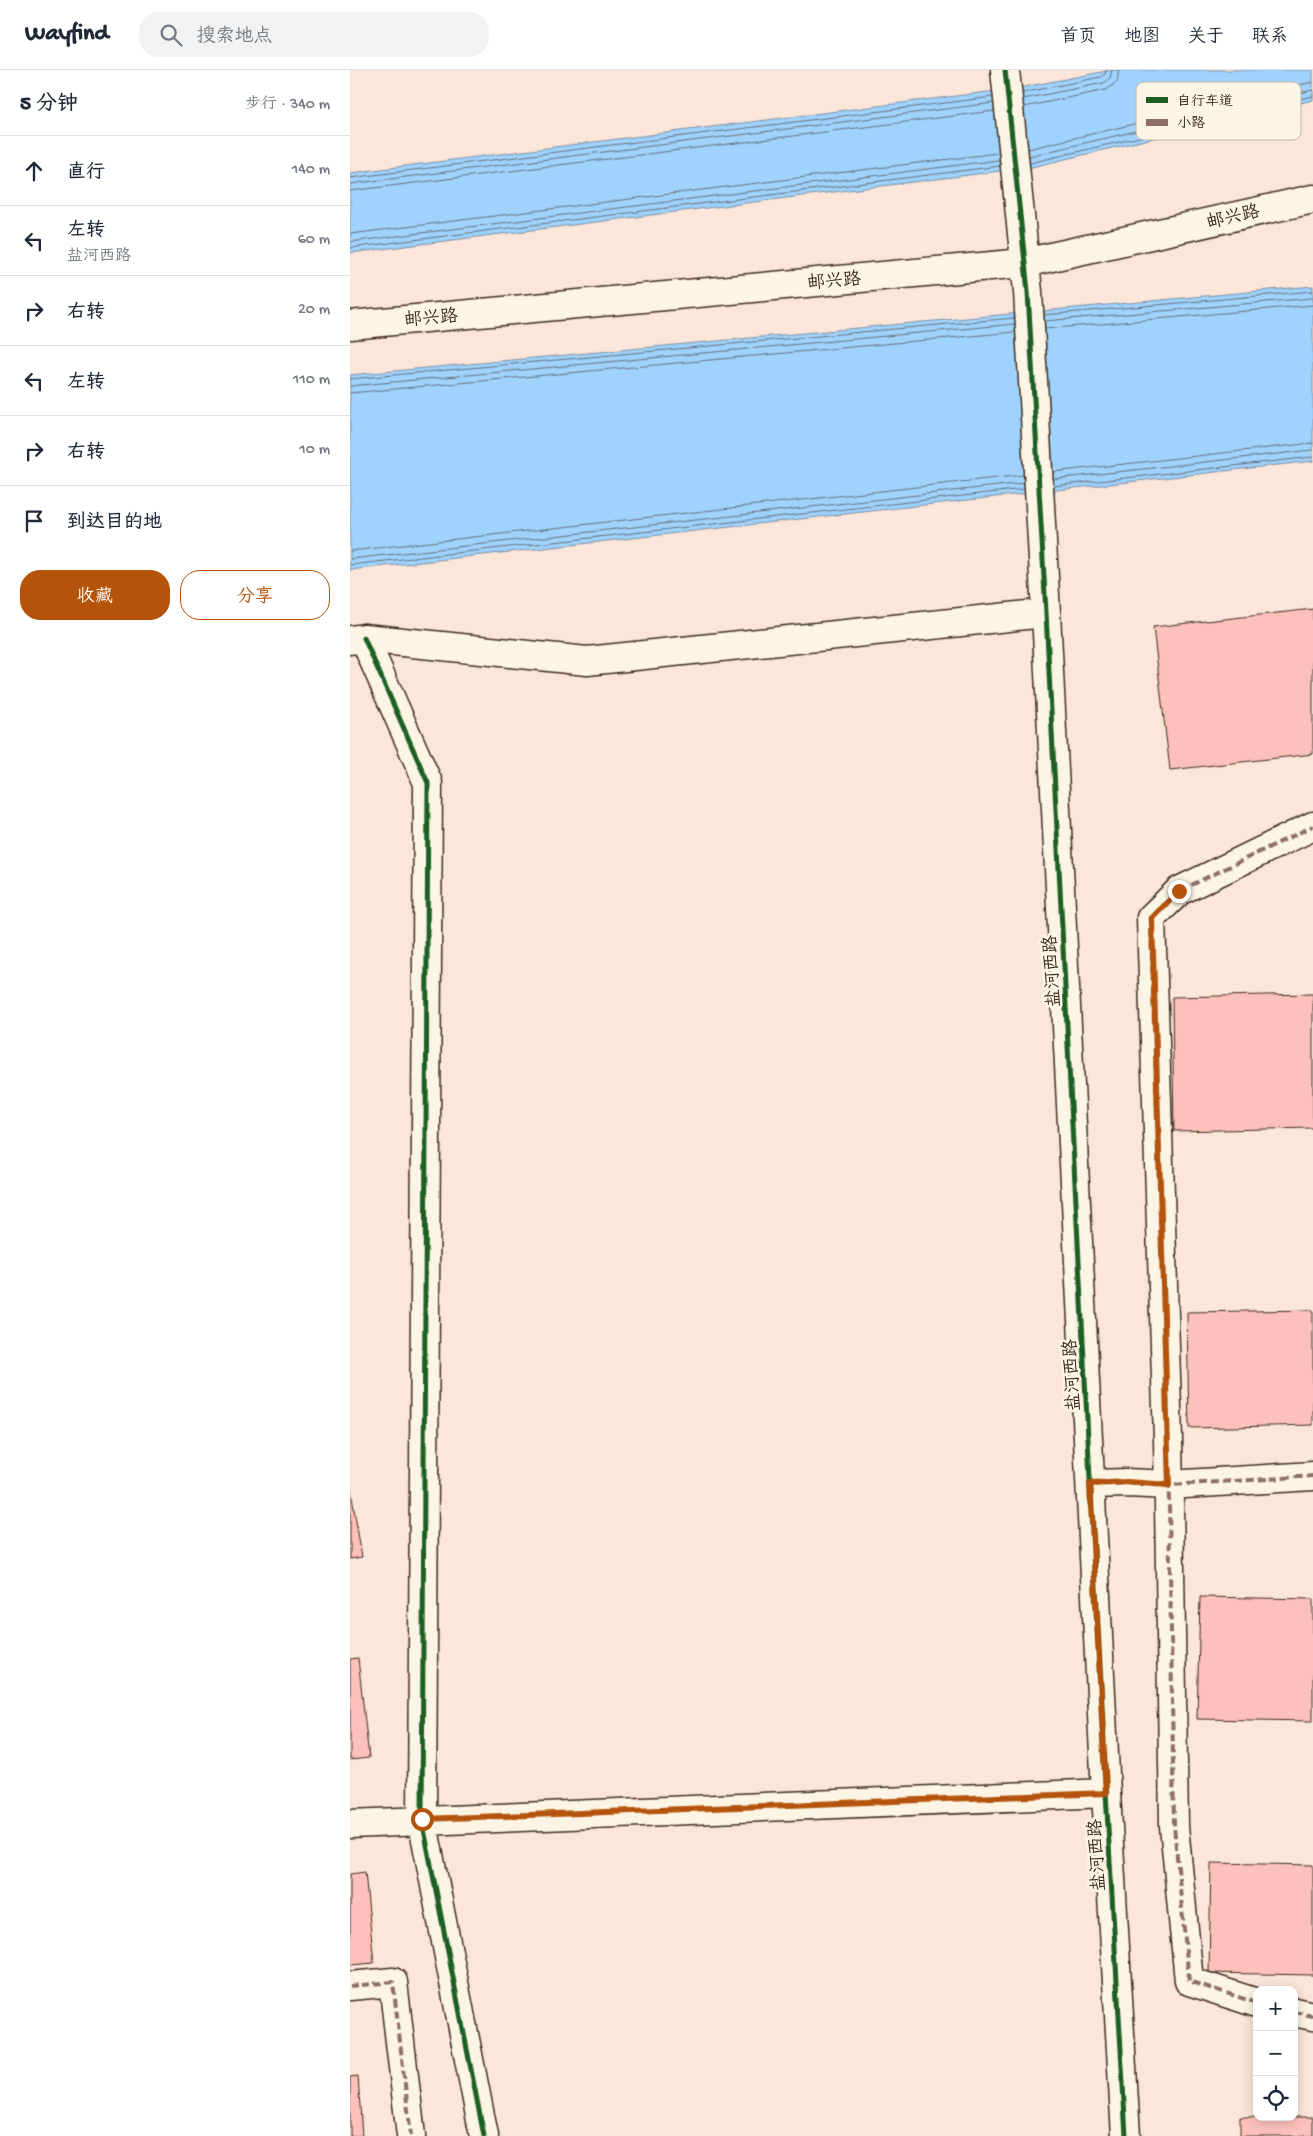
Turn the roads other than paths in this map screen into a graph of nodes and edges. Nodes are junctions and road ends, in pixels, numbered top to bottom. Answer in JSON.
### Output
{"nodes":[{"id":1,"x":1005,"y":75,"type":"edge"},
{"id":2,"x":1313,"y":199,"type":"edge"},
{"id":3,"x":1024,"y":263,"type":"junction"},
{"id":4,"x":350,"y":325,"type":"edge"},
{"id":5,"x":1046,"y":614,"type":"junction"},
{"id":6,"x":357,"y":639,"type":"edge"},
{"id":7,"x":1313,"y":826,"type":"edge"},
{"id":8,"x":1313,"y":1476,"type":"edge"},
{"id":9,"x":1090,"y":1484,"type":"junction"},
{"id":10,"x":1169,"y":1485,"type":"junction"},
{"id":11,"x":1106,"y":1793,"type":"junction"},
{"id":12,"x":422,"y":1819,"type":"junction"},
{"id":13,"x":350,"y":1824,"type":"edge"},
{"id":14,"x":350,"y":1986,"type":"edge"},
{"id":15,"x":1253,"y":2002,"type":"edge"},
{"id":16,"x":1298,"y":2013,"type":"edge"},
{"id":17,"x":1313,"y":2016,"type":"edge"},
{"id":18,"x":411,"y":2136,"type":"edge"},
{"id":19,"x":484,"y":2136,"type":"edge"},
{"id":20,"x":1126,"y":2136,"type":"edge"}],
"edges":[{"from":1,"to":3,"type":"street","name":"盐河西路"},
{"from":2,"to":3,"type":"street","name":"邮兴路"},
{"from":3,"to":4,"type":"street","name":"邮兴路"},
{"from":3,"to":5,"type":"street","name":"盐河西路"},
{"from":5,"to":6,"type":"street"},
{"from":5,"to":9,"type":"street","name":"盐河西路"},
{"from":6,"to":12,"type":"street"},
{"from":7,"to":10,"type":"street"},
{"from":8,"to":10,"type":"street"},
{"from":9,"to":10,"type":"street"},
{"from":9,"to":11,"type":"street","name":"盐河西路"},
{"from":10,"to":15,"type":"street"},
{"from":11,"to":12,"type":"street"},
{"from":11,"to":20,"type":"street","name":"盐河西路"},
{"from":12,"to":13,"type":"street"},
{"from":12,"to":19,"type":"street"},
{"from":14,"to":18,"type":"street"},
{"from":16,"to":17,"type":"street"}]}
